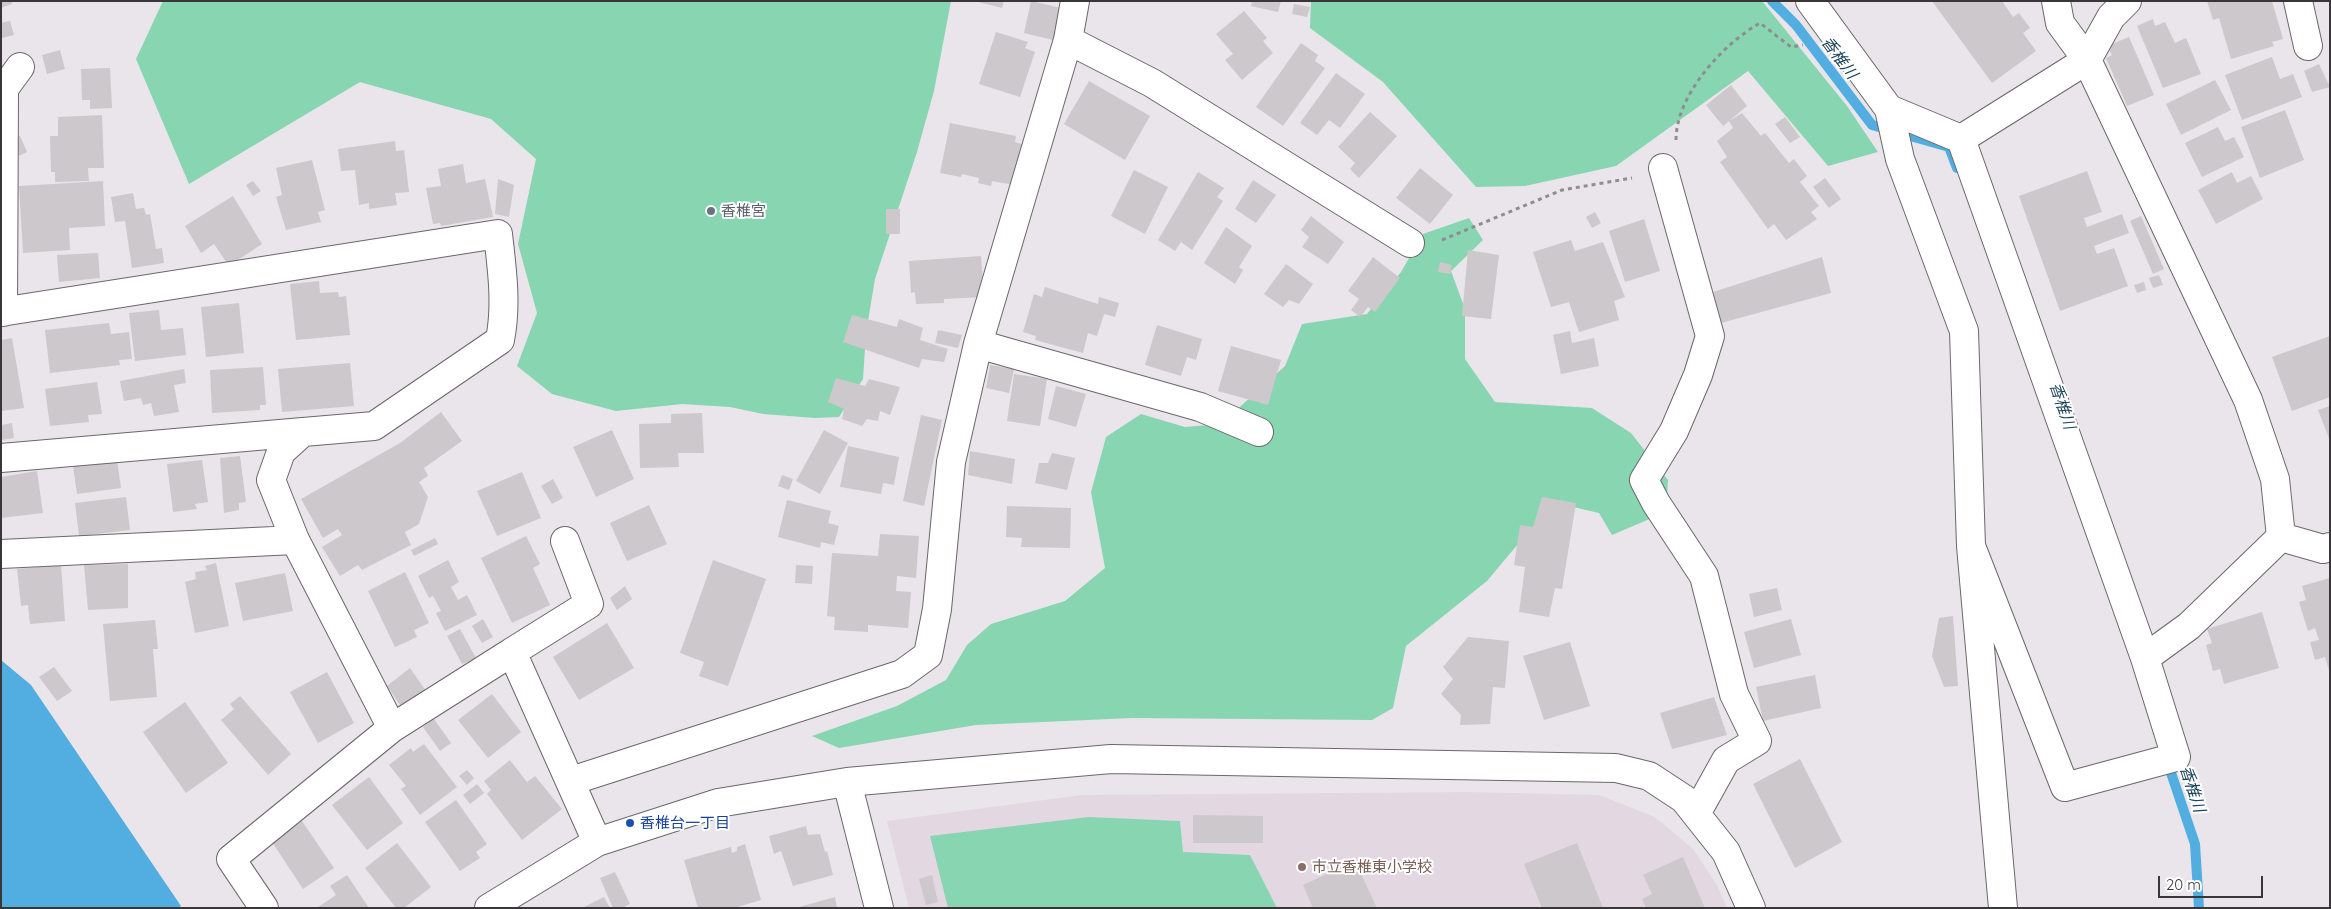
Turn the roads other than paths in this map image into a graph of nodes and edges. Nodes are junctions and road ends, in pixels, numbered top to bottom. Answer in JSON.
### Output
{"nodes":[{"id":1,"x":1075,"y":1,"type":"edge"},
{"id":2,"x":1810,"y":1,"type":"edge"},
{"id":3,"x":2056,"y":1,"type":"edge"},
{"id":4,"x":2127,"y":1,"type":"edge"},
{"id":5,"x":2298,"y":1,"type":"edge"},
{"id":6,"x":1068,"y":40,"type":"junction"},
{"id":7,"x":2308,"y":46,"type":"dead end"},
{"id":8,"x":2087,"y":60,"type":"junction"},
{"id":9,"x":20,"y":67,"type":"dead end"},
{"id":10,"x":3,"y":93,"type":"edge"},
{"id":11,"x":1889,"y":110,"type":"junction"},
{"id":12,"x":1961,"y":139,"type":"junction"},
{"id":13,"x":1663,"y":168,"type":"road end"},
{"id":14,"x":1410,"y":244,"type":"road end"},
{"id":15,"x":2,"y":312,"type":"edge"},
{"id":16,"x":978,"y":344,"type":"junction"},
{"id":17,"x":303,"y":432,"type":"junction"},
{"id":18,"x":1259,"y":432,"type":"dead end"},
{"id":19,"x":1,"y":458,"type":"edge"},
{"id":20,"x":2282,"y":537,"type":"junction"},
{"id":21,"x":295,"y":540,"type":"junction"},
{"id":22,"x":565,"y":541,"type":"dead end"},
{"id":23,"x":1971,"y":546,"type":"junction"},
{"id":24,"x":2330,"y":547,"type":"edge"},
{"id":25,"x":1,"y":554,"type":"edge"},
{"id":26,"x":512,"y":652,"type":"junction"},
{"id":27,"x":2145,"y":658,"type":"junction"},
{"id":28,"x":392,"y":728,"type":"junction"},
{"id":29,"x":571,"y":781,"type":"junction"},
{"id":30,"x":847,"y":782,"type":"junction"},
{"id":31,"x":1696,"y":814,"type":"junction"},
{"id":32,"x":597,"y":842,"type":"junction"},
{"id":33,"x":264,"y":908,"type":"edge"},
{"id":34,"x":488,"y":908,"type":"edge"},
{"id":35,"x":879,"y":908,"type":"edge"},
{"id":36,"x":1751,"y":908,"type":"edge"},
{"id":37,"x":2003,"y":908,"type":"edge"}],
"edges":[{"from":1,"to":6,"type":"street"},
{"from":2,"to":11,"type":"street"},
{"from":3,"to":8,"type":"street"},
{"from":4,"to":8,"type":"street"},
{"from":5,"to":7,"type":"street"},
{"from":6,"to":14,"type":"street"},
{"from":6,"to":16,"type":"street"},
{"from":8,"to":12,"type":"street"},
{"from":8,"to":20,"type":"street"},
{"from":9,"to":10,"type":"street"},
{"from":10,"to":15,"type":"street"},
{"from":11,"to":12,"type":"street"},
{"from":11,"to":23,"type":"street"},
{"from":12,"to":27,"type":"street"},
{"from":13,"to":31,"type":"street"},
{"from":15,"to":17,"type":"street"},
{"from":16,"to":18,"type":"street"},
{"from":16,"to":29,"type":"street"},
{"from":17,"to":19,"type":"street"},
{"from":17,"to":21,"type":"street"},
{"from":20,"to":24,"type":"street"},
{"from":20,"to":27,"type":"street"},
{"from":21,"to":25,"type":"street"},
{"from":21,"to":28,"type":"street"},
{"from":22,"to":26,"type":"street"},
{"from":23,"to":27,"type":"street"},
{"from":23,"to":37,"type":"street"},
{"from":26,"to":28,"type":"street"},
{"from":26,"to":29,"type":"street"},
{"from":28,"to":33,"type":"street"},
{"from":29,"to":32,"type":"street"},
{"from":30,"to":31,"type":"street"},
{"from":30,"to":32,"type":"street"},
{"from":30,"to":35,"type":"street"},
{"from":31,"to":36,"type":"street"},
{"from":32,"to":34,"type":"street"}]}
